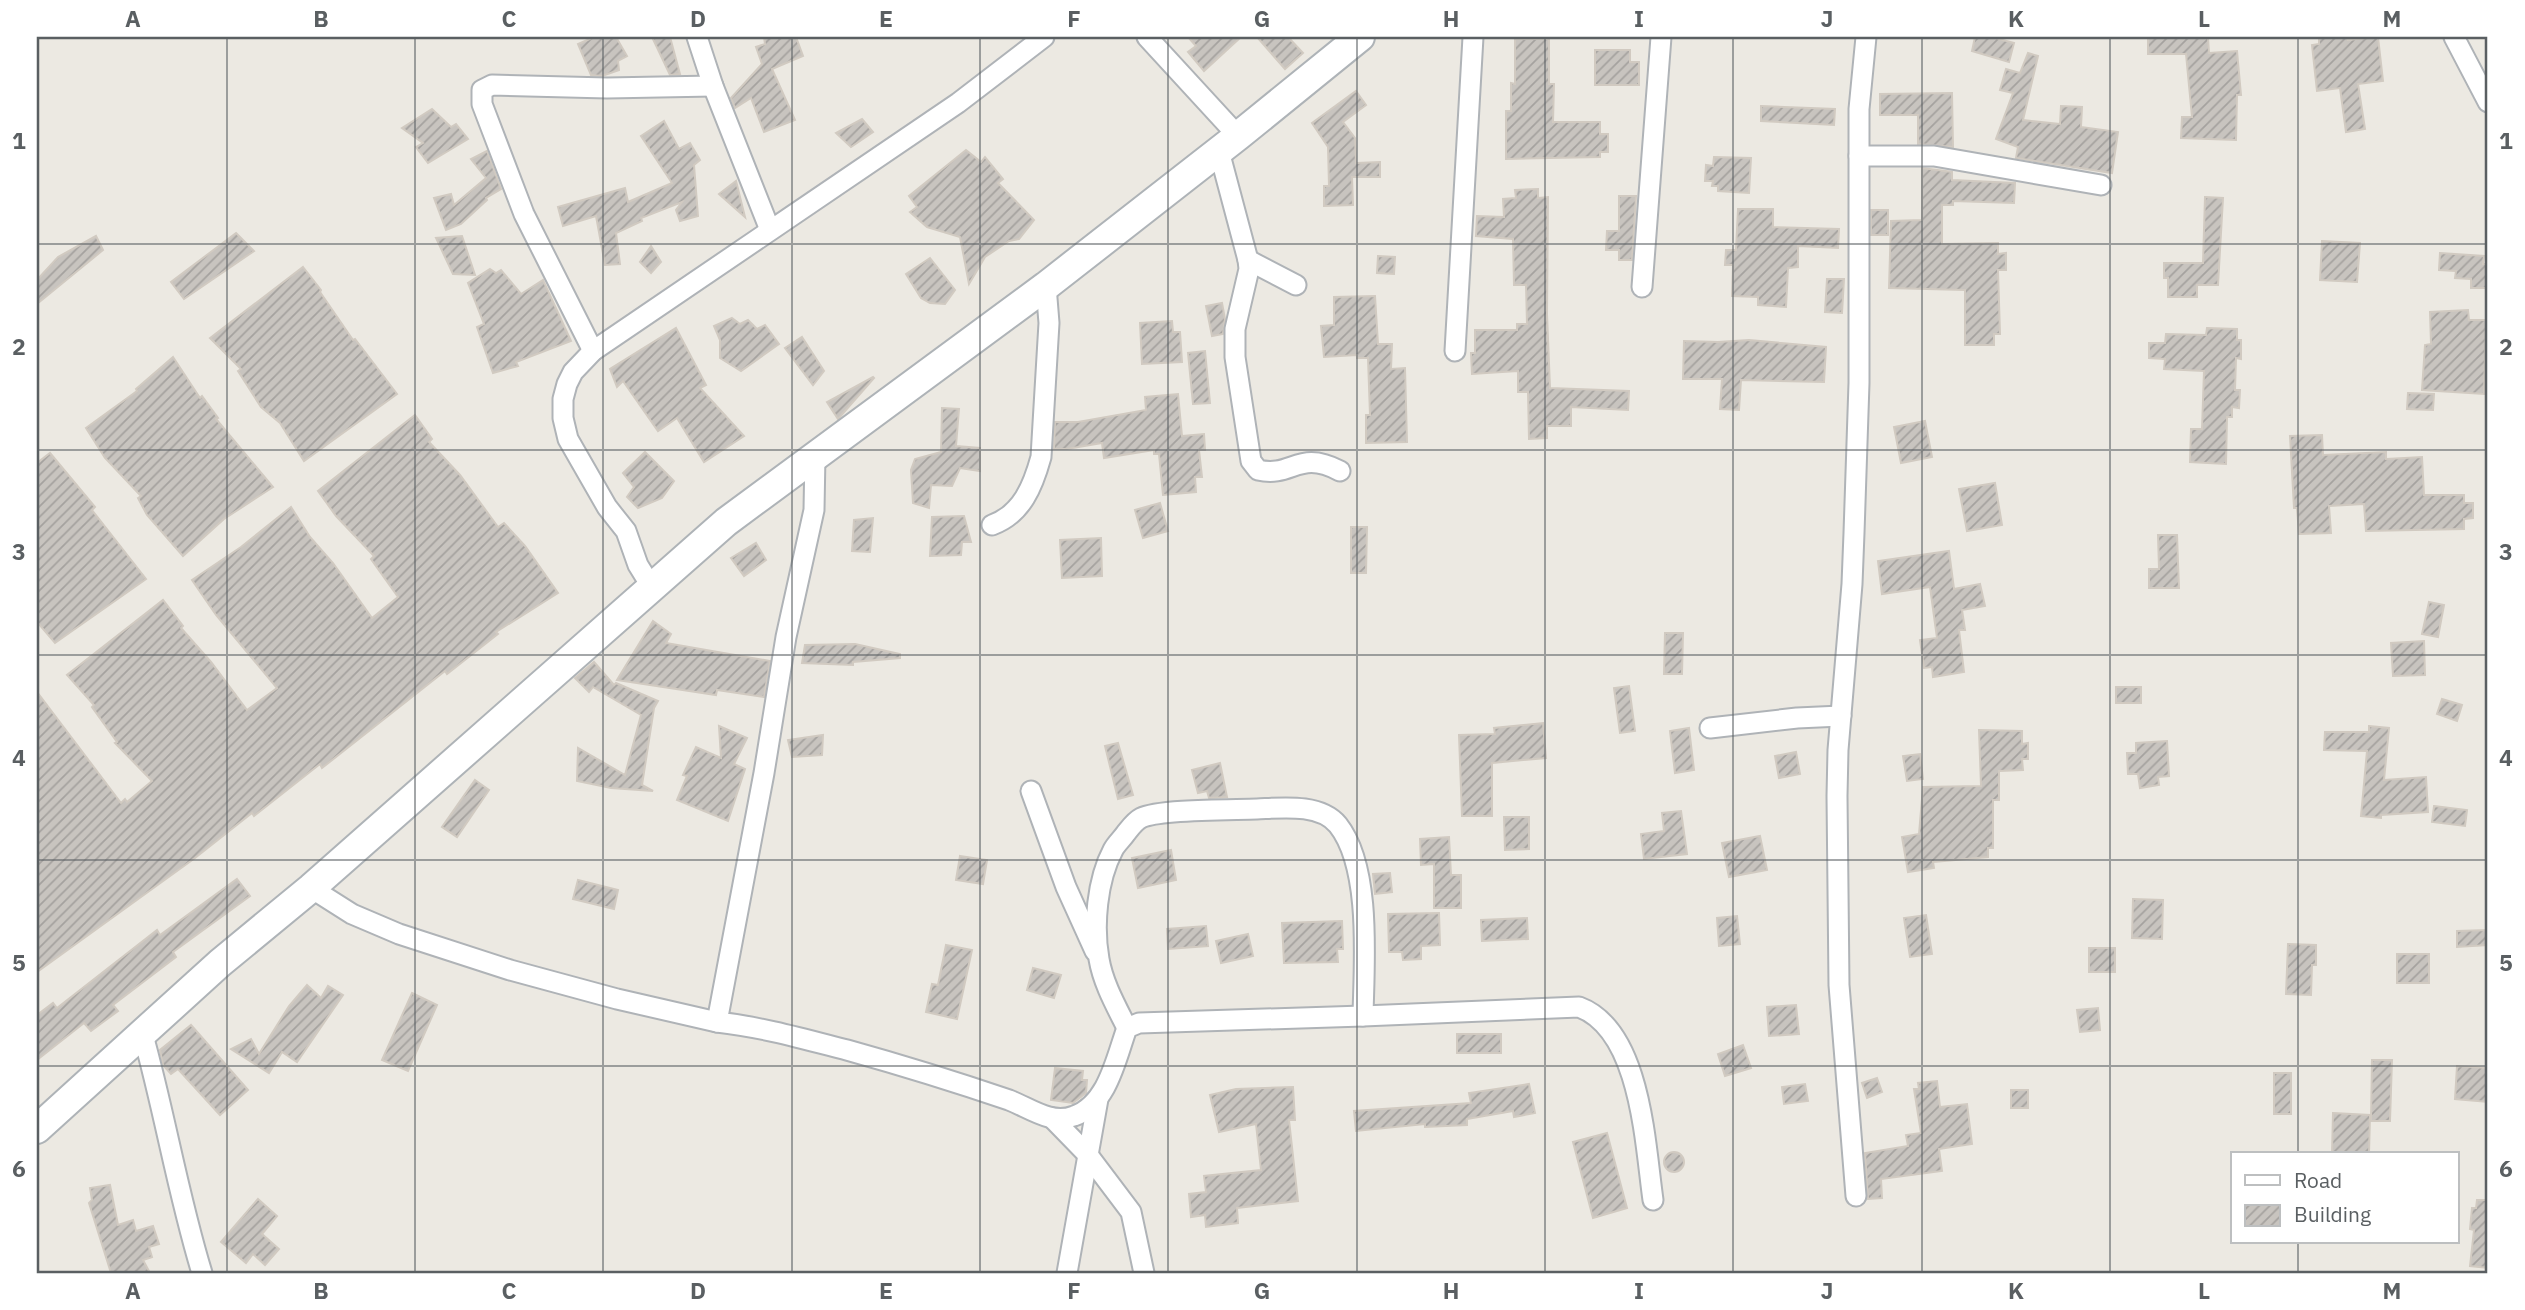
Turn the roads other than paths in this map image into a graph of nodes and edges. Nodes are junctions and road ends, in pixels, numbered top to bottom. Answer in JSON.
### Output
{"nodes":[{"id":1,"x":697,"y":37,"type":"edge"},
{"id":2,"x":1044,"y":37,"type":"edge"},
{"id":3,"x":1147,"y":37,"type":"edge"},
{"id":4,"x":1360,"y":37,"type":"edge"},
{"id":5,"x":1473,"y":37,"type":"edge"},
{"id":6,"x":1661,"y":37,"type":"edge"},
{"id":7,"x":1867,"y":37,"type":"edge"},
{"id":8,"x":2454,"y":37,"type":"edge"},
{"id":9,"x":713,"y":86,"type":"junction"},
{"id":10,"x":2488,"y":102,"type":"edge"},
{"id":11,"x":1229,"y":144,"type":"junction"},
{"id":12,"x":1858,"y":156,"type":"junction"},
{"id":13,"x":2101,"y":185,"type":"dead end"},
{"id":14,"x":770,"y":230,"type":"junction"},
{"id":15,"x":1248,"y":260,"type":"junction"},
{"id":16,"x":1296,"y":285,"type":"dead end"},
{"id":17,"x":1046,"y":286,"type":"junction"},
{"id":18,"x":1642,"y":287,"type":"dead end"},
{"id":19,"x":593,"y":351,"type":"junction"},
{"id":20,"x":1455,"y":351,"type":"dead end"},
{"id":21,"x":815,"y":455,"type":"junction"},
{"id":22,"x":1340,"y":471,"type":"dead end"},
{"id":23,"x":992,"y":525,"type":"dead end"},
{"id":24,"x":651,"y":586,"type":"junction"},
{"id":25,"x":1841,"y":716,"type":"junction"},
{"id":26,"x":1710,"y":729,"type":"dead end"},
{"id":27,"x":1031,"y":791,"type":"dead end"},
{"id":28,"x":311,"y":888,"type":"junction"},
{"id":29,"x":1099,"y":958,"type":"junction"},
{"id":30,"x":1363,"y":1016,"type":"junction"},
{"id":31,"x":717,"y":1022,"type":"junction"},
{"id":32,"x":1127,"y":1028,"type":"junction"},
{"id":33,"x":143,"y":1035,"type":"junction"},
{"id":34,"x":1098,"y":1098,"type":"junction"},
{"id":35,"x":1052,"y":1118,"type":"junction"},
{"id":36,"x":37,"y":1129,"type":"edge"},
{"id":37,"x":1088,"y":1155,"type":"junction"},
{"id":38,"x":1856,"y":1196,"type":"dead end"},
{"id":39,"x":1653,"y":1200,"type":"dead end"},
{"id":40,"x":202,"y":1273,"type":"edge"},
{"id":41,"x":1067,"y":1273,"type":"edge"},
{"id":42,"x":1144,"y":1273,"type":"edge"}],
"edges":[{"from":1,"to":9,"type":"street"},
{"from":2,"to":14,"type":"street"},
{"from":3,"to":11,"type":"street"},
{"from":4,"to":11,"type":"street"},
{"from":5,"to":20,"type":"street"},
{"from":6,"to":18,"type":"street"},
{"from":7,"to":12,"type":"street"},
{"from":8,"to":10,"type":"street"},
{"from":9,"to":14,"type":"street"},
{"from":9,"to":19,"type":"street"},
{"from":11,"to":15,"type":"street"},
{"from":11,"to":17,"type":"street"},
{"from":12,"to":13,"type":"street"},
{"from":12,"to":25,"type":"street"},
{"from":14,"to":19,"type":"street"},
{"from":15,"to":16,"type":"street"},
{"from":15,"to":22,"type":"street"},
{"from":17,"to":21,"type":"street"},
{"from":17,"to":23,"type":"street"},
{"from":19,"to":24,"type":"street"},
{"from":21,"to":24,"type":"street"},
{"from":21,"to":31,"type":"street"},
{"from":24,"to":28,"type":"street"},
{"from":25,"to":26,"type":"street"},
{"from":25,"to":38,"type":"street"},
{"from":27,"to":29,"type":"street"},
{"from":28,"to":31,"type":"street"},
{"from":28,"to":33,"type":"street"},
{"from":29,"to":30,"type":"street"},
{"from":29,"to":32,"type":"street"},
{"from":30,"to":32,"type":"street"},
{"from":30,"to":39,"type":"street"},
{"from":31,"to":35,"type":"street"},
{"from":32,"to":34,"type":"street"},
{"from":33,"to":36,"type":"street"},
{"from":33,"to":40,"type":"street"},
{"from":34,"to":35,"type":"street"},
{"from":34,"to":37,"type":"street"},
{"from":35,"to":37,"type":"street"},
{"from":37,"to":41,"type":"street"},
{"from":37,"to":42,"type":"street"}]}
